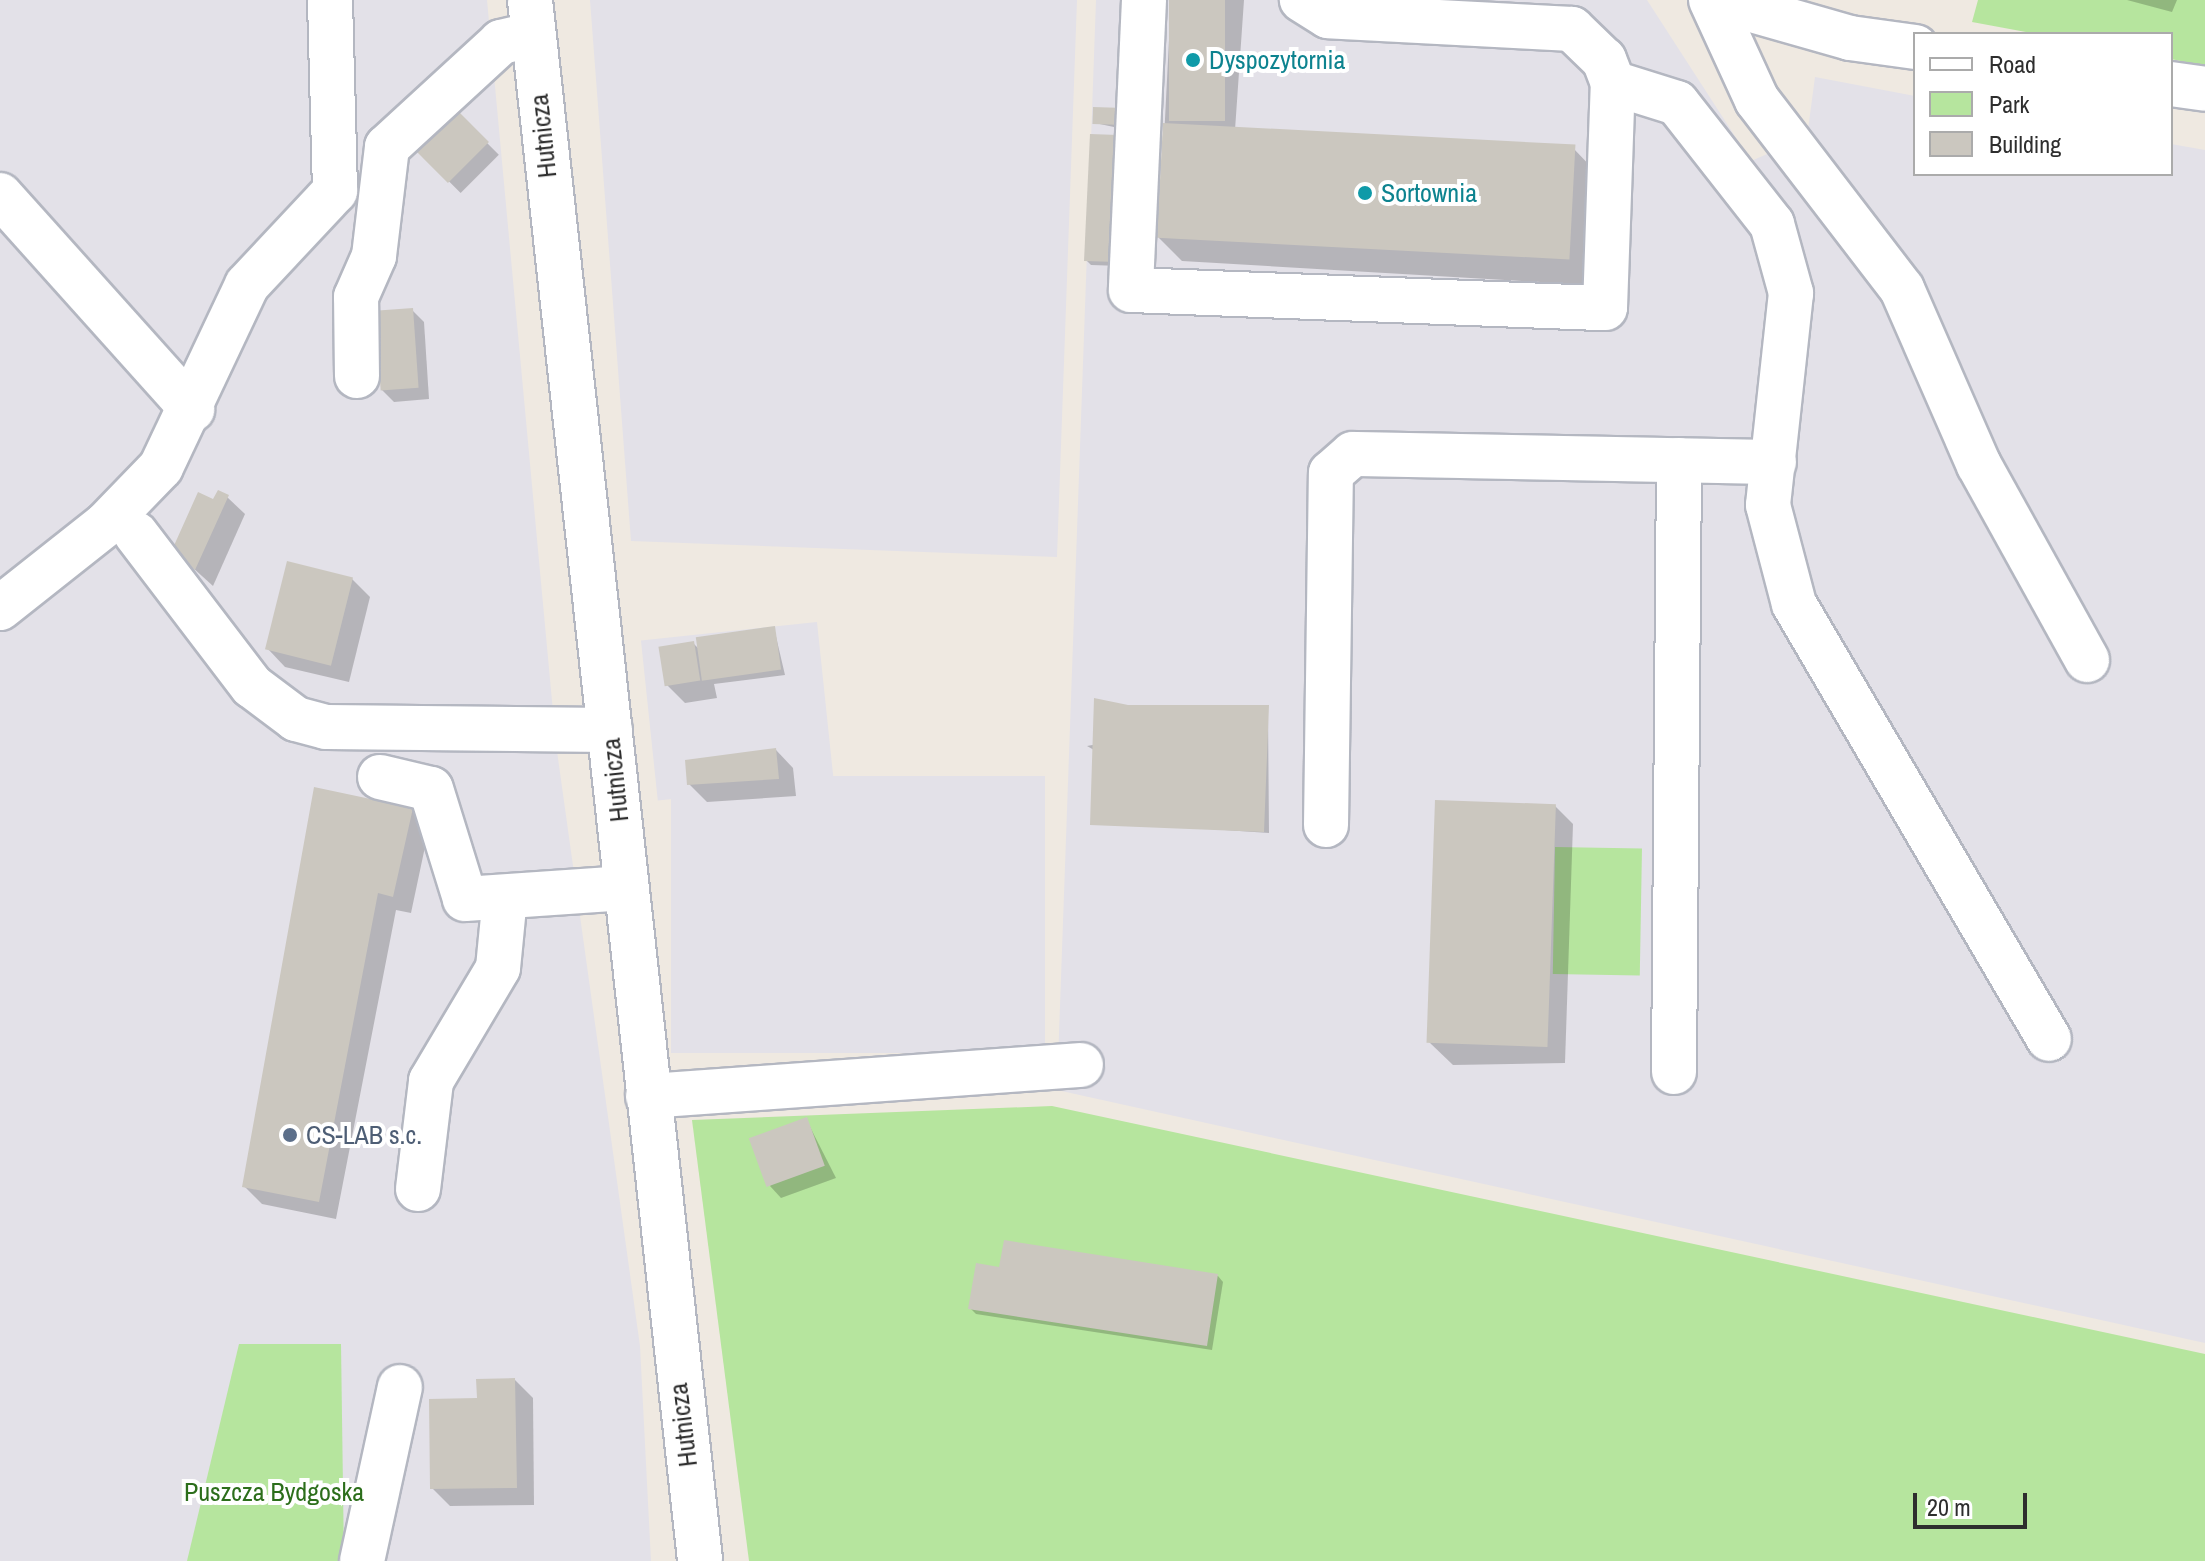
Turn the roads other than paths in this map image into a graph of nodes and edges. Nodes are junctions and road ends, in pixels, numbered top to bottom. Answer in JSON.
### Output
{"nodes":[{"id":1,"x":330,"y":0,"type":"edge"},
{"id":2,"x":1144,"y":0,"type":"edge"},
{"id":3,"x":1302,"y":0,"type":"edge"},
{"id":4,"x":1714,"y":0,"type":"edge"},
{"id":5,"x":1360,"y":10,"type":"edge"},
{"id":6,"x":1565,"y":15,"type":"edge"},
{"id":7,"x":531,"y":18,"type":"edge"},
{"id":8,"x":1913,"y":47,"type":"edge"},
{"id":9,"x":1613,"y":83,"type":"junction"},
{"id":10,"x":2173,"y":84,"type":"edge"},
{"id":11,"x":2205,"y":89,"type":"edge"},
{"id":12,"x":0,"y":195,"type":"edge"},
{"id":13,"x":357,"y":376,"type":"dead end"},
{"id":14,"x":192,"y":409,"type":"junction"},
{"id":15,"x":1679,"y":460,"type":"junction"},
{"id":16,"x":1774,"y":462,"type":"junction"},
{"id":17,"x":136,"y":534,"type":"dead end"},
{"id":18,"x":0,"y":608,"type":"edge"},
{"id":19,"x":2087,"y":660,"type":"dead end"},
{"id":20,"x":610,"y":730,"type":"junction"},
{"id":21,"x":380,"y":777,"type":"dead end"},
{"id":22,"x":1326,"y":825,"type":"dead end"},
{"id":23,"x":626,"y":888,"type":"junction"},
{"id":24,"x":505,"y":897,"type":"junction"},
{"id":25,"x":2049,"y":1039,"type":"dead end"},
{"id":26,"x":1081,"y":1065,"type":"dead end"},
{"id":27,"x":1674,"y":1072,"type":"dead end"},
{"id":28,"x":648,"y":1096,"type":"junction"},
{"id":29,"x":418,"y":1189,"type":"dead end"},
{"id":30,"x":400,"y":1387,"type":"dead end"},
{"id":31,"x":362,"y":1561,"type":"edge"},
{"id":32,"x":700,"y":1561,"type":"edge"}],
"edges":[{"from":1,"to":14,"type":"street"},
{"from":2,"to":9,"type":"street"},
{"from":3,"to":5,"type":"street"},
{"from":4,"to":8,"type":"street"},
{"from":4,"to":19,"type":"street"},
{"from":5,"to":6,"type":"street"},
{"from":6,"to":9,"type":"street"},
{"from":7,"to":13,"type":"street"},
{"from":7,"to":20,"type":"street","name":"Hutnicza"},
{"from":9,"to":16,"type":"street"},
{"from":10,"to":11,"type":"street"},
{"from":12,"to":14,"type":"street"},
{"from":14,"to":18,"type":"street"},
{"from":15,"to":16,"type":"street"},
{"from":15,"to":22,"type":"street"},
{"from":15,"to":27,"type":"street"},
{"from":16,"to":25,"type":"street"},
{"from":17,"to":20,"type":"street"},
{"from":20,"to":23,"type":"street","name":"Hutnicza"},
{"from":21,"to":24,"type":"street"},
{"from":23,"to":24,"type":"street"},
{"from":23,"to":28,"type":"street","name":"Hutnicza"},
{"from":24,"to":29,"type":"street"},
{"from":26,"to":28,"type":"street"},
{"from":28,"to":32,"type":"street","name":"Hutnicza"},
{"from":30,"to":31,"type":"street"}]}
